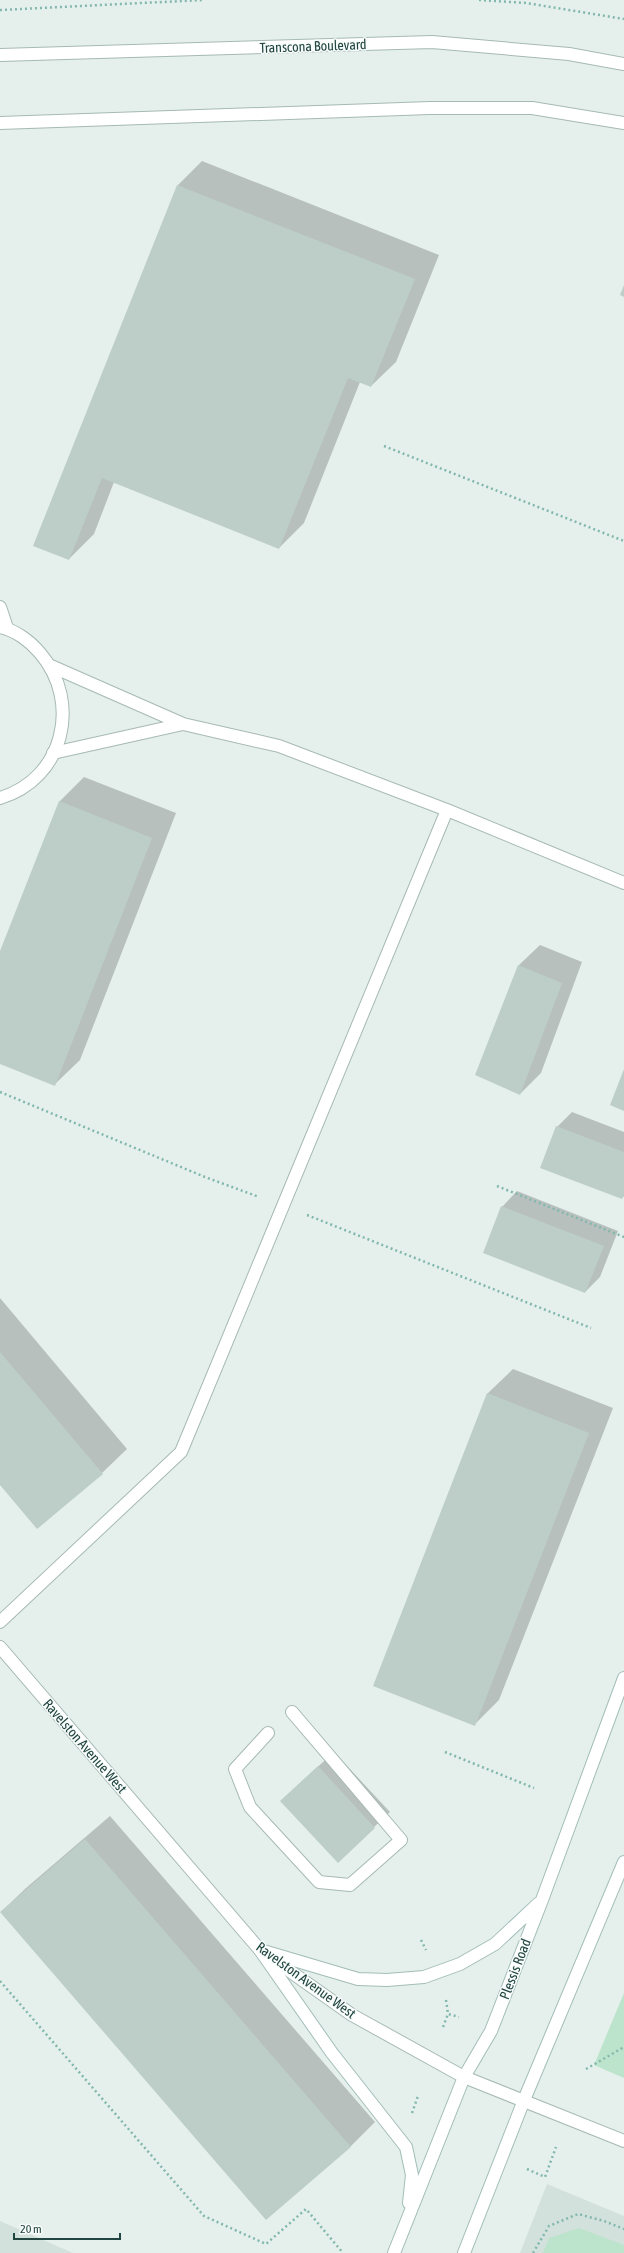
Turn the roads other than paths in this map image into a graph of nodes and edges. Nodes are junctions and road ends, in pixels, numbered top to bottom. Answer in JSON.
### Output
{"nodes":[{"id":1,"x":0,"y":55,"type":"edge"},
{"id":2,"x":624,"y":64,"type":"edge"},
{"id":3,"x":624,"y":122,"type":"edge"},
{"id":4,"x":0,"y":123,"type":"edge"},
{"id":5,"x":0,"y":607,"type":"edge"},
{"id":6,"x":4,"y":628,"type":"edge"},
{"id":7,"x":51,"y":666,"type":"junction"},
{"id":8,"x":183,"y":724,"type":"junction"},
{"id":9,"x":53,"y":753,"type":"junction"},
{"id":10,"x":0,"y":798,"type":"edge"},
{"id":11,"x":447,"y":810,"type":"junction"},
{"id":12,"x":624,"y":883,"type":"edge"},
{"id":13,"x":0,"y":1622,"type":"edge"},
{"id":14,"x":0,"y":1648,"type":"edge"},
{"id":15,"x":624,"y":1678,"type":"edge"},
{"id":16,"x":292,"y":1712,"type":"dead end"},
{"id":17,"x":268,"y":1733,"type":"dead end"},
{"id":18,"x":624,"y":1862,"type":"edge"},
{"id":19,"x":621,"y":1876,"type":"edge"},
{"id":20,"x":542,"y":1900,"type":"junction"},
{"id":21,"x":260,"y":1950,"type":"junction"},
{"id":22,"x":464,"y":2077,"type":"junction"},
{"id":23,"x":524,"y":2100,"type":"junction"},
{"id":24,"x":624,"y":2141,"type":"edge"},
{"id":25,"x":407,"y":2218,"type":"junction"},
{"id":26,"x":394,"y":2253,"type":"edge"},
{"id":27,"x":464,"y":2253,"type":"edge"}],
"edges":[{"from":1,"to":2,"type":"street","name":"Transcona Boulevard"},
{"from":3,"to":4,"type":"street"},
{"from":5,"to":6,"type":"street"},
{"from":6,"to":7,"type":"street"},
{"from":7,"to":8,"type":"street"},
{"from":7,"to":9,"type":"street"},
{"from":8,"to":9,"type":"street"},
{"from":8,"to":11,"type":"street"},
{"from":9,"to":10,"type":"street"},
{"from":11,"to":12,"type":"street"},
{"from":11,"to":13,"type":"street"},
{"from":14,"to":21,"type":"street","name":"Ravelston Avenue West"},
{"from":15,"to":20,"type":"street","name":"Plessis Road"},
{"from":16,"to":17,"type":"street"},
{"from":18,"to":19,"type":"street"},
{"from":19,"to":23,"type":"street"},
{"from":20,"to":21,"type":"street"},
{"from":20,"to":22,"type":"street","name":"Plessis Road"},
{"from":21,"to":22,"type":"street","name":"Ravelston Avenue West"},
{"from":21,"to":25,"type":"street"},
{"from":22,"to":23,"type":"street","name":"Ravelston Avenue West"},
{"from":22,"to":25,"type":"street","name":"Plessis Road"},
{"from":23,"to":24,"type":"street","name":"Ravelston Avenue West"},
{"from":23,"to":27,"type":"street"},
{"from":25,"to":26,"type":"street","name":"Plessis Road"}]}
